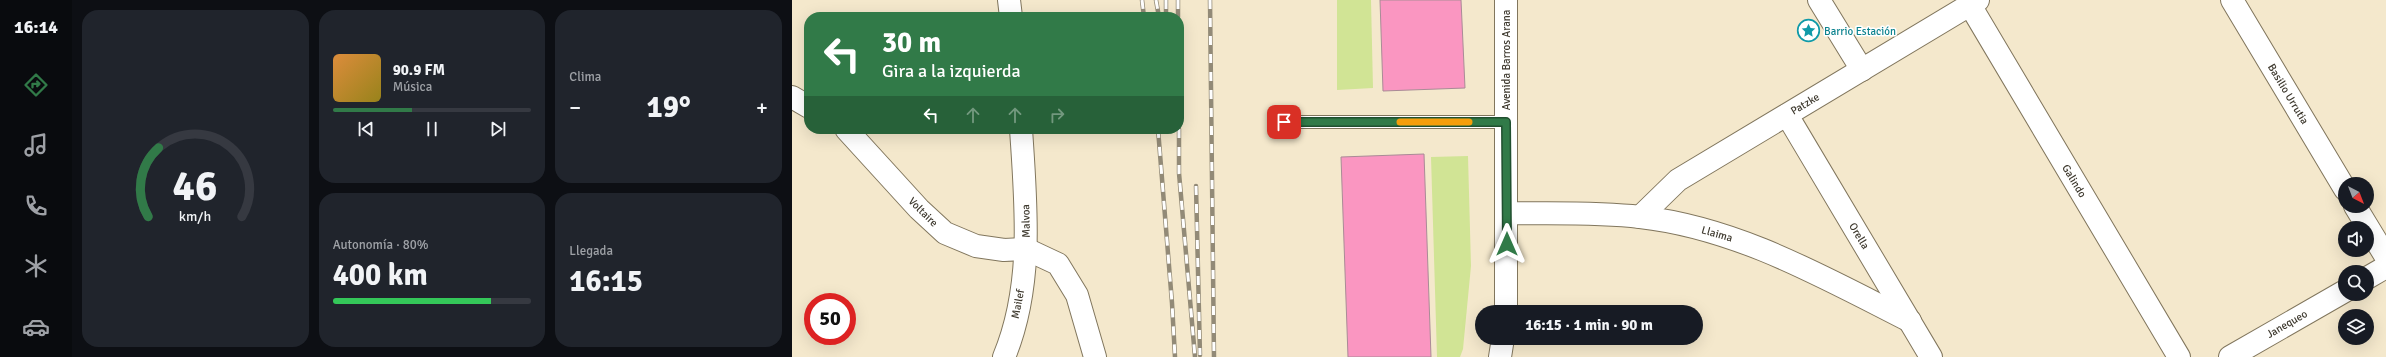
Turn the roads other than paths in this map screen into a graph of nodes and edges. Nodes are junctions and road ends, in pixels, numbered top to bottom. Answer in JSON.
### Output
{"nodes":[{"id":1,"x":1009,"y":0,"type":"edge"},
{"id":2,"x":1506,"y":0,"type":"edge"},
{"id":3,"x":1820,"y":0,"type":"edge"},
{"id":4,"x":2232,"y":0,"type":"edge"},
{"id":5,"x":1974,"y":2,"type":"edge"},
{"id":6,"x":1010,"y":12,"type":"edge"},
{"id":7,"x":1862,"y":70,"type":"junction"},
{"id":8,"x":792,"y":97,"type":"edge"},
{"id":9,"x":804,"y":104,"type":"edge"},
{"id":10,"x":1787,"y":115,"type":"junction"},
{"id":11,"x":1284,"y":122,"type":"dead end"},
{"id":12,"x":1506,"y":122,"type":"junction"},
{"id":13,"x":851,"y":134,"type":"edge"},
{"id":14,"x":1021,"y":134,"type":"edge"},
{"id":15,"x":2338,"y":177,"type":"edge"},
{"id":16,"x":1507,"y":213,"type":"junction"},
{"id":17,"x":2359,"y":213,"type":"edge"},
{"id":18,"x":1640,"y":217,"type":"junction"},
{"id":19,"x":1026,"y":250,"type":"junction"},
{"id":20,"x":2386,"y":257,"type":"edge"},
{"id":21,"x":2386,"y":267,"type":"edge"},
{"id":22,"x":2374,"y":274,"type":"edge"},
{"id":23,"x":2338,"y":295,"type":"edge"},
{"id":24,"x":1506,"y":305,"type":"edge"},
{"id":25,"x":1910,"y":321,"type":"junction"},
{"id":26,"x":1502,"y":345,"type":"edge"},
{"id":27,"x":1004,"y":357,"type":"edge"},
{"id":28,"x":1095,"y":357,"type":"edge"},
{"id":29,"x":1500,"y":357,"type":"edge"},
{"id":30,"x":1931,"y":357,"type":"edge"},
{"id":31,"x":2178,"y":357,"type":"edge"},
{"id":32,"x":2230,"y":357,"type":"edge"}],
"edges":[{"from":1,"to":6,"type":"street"},
{"from":2,"to":12,"type":"street","name":"Avenida Barros Arana"},
{"from":3,"to":7,"type":"street"},
{"from":4,"to":15,"type":"street","name":"Basilio Urrutia"},
{"from":5,"to":7,"type":"street","name":"Patzke"},
{"from":5,"to":31,"type":"street","name":"Galindo"},
{"from":7,"to":10,"type":"street","name":"Patzke"},
{"from":8,"to":9,"type":"street"},
{"from":10,"to":18,"type":"street","name":"Patzke"},
{"from":10,"to":25,"type":"street","name":"Orella"},
{"from":11,"to":12,"type":"lane"},
{"from":12,"to":16,"type":"street","name":"Avenida Barros Arana"},
{"from":13,"to":19,"type":"street","name":"Voltaire"},
{"from":14,"to":19,"type":"street","name":"Malvoa"},
{"from":16,"to":18,"type":"street","name":"Llaima"},
{"from":16,"to":24,"type":"street","name":"Avenida Barros Arana"},
{"from":17,"to":20,"type":"street"},
{"from":18,"to":25,"type":"street","name":"Llaima"},
{"from":19,"to":27,"type":"street","name":"Mailef"},
{"from":19,"to":28,"type":"street","name":"Malvoa"},
{"from":21,"to":22,"type":"street"},
{"from":23,"to":32,"type":"street","name":"Janequeo"},
{"from":25,"to":30,"type":"street","name":"Orella"},
{"from":26,"to":29,"type":"street"}]}
